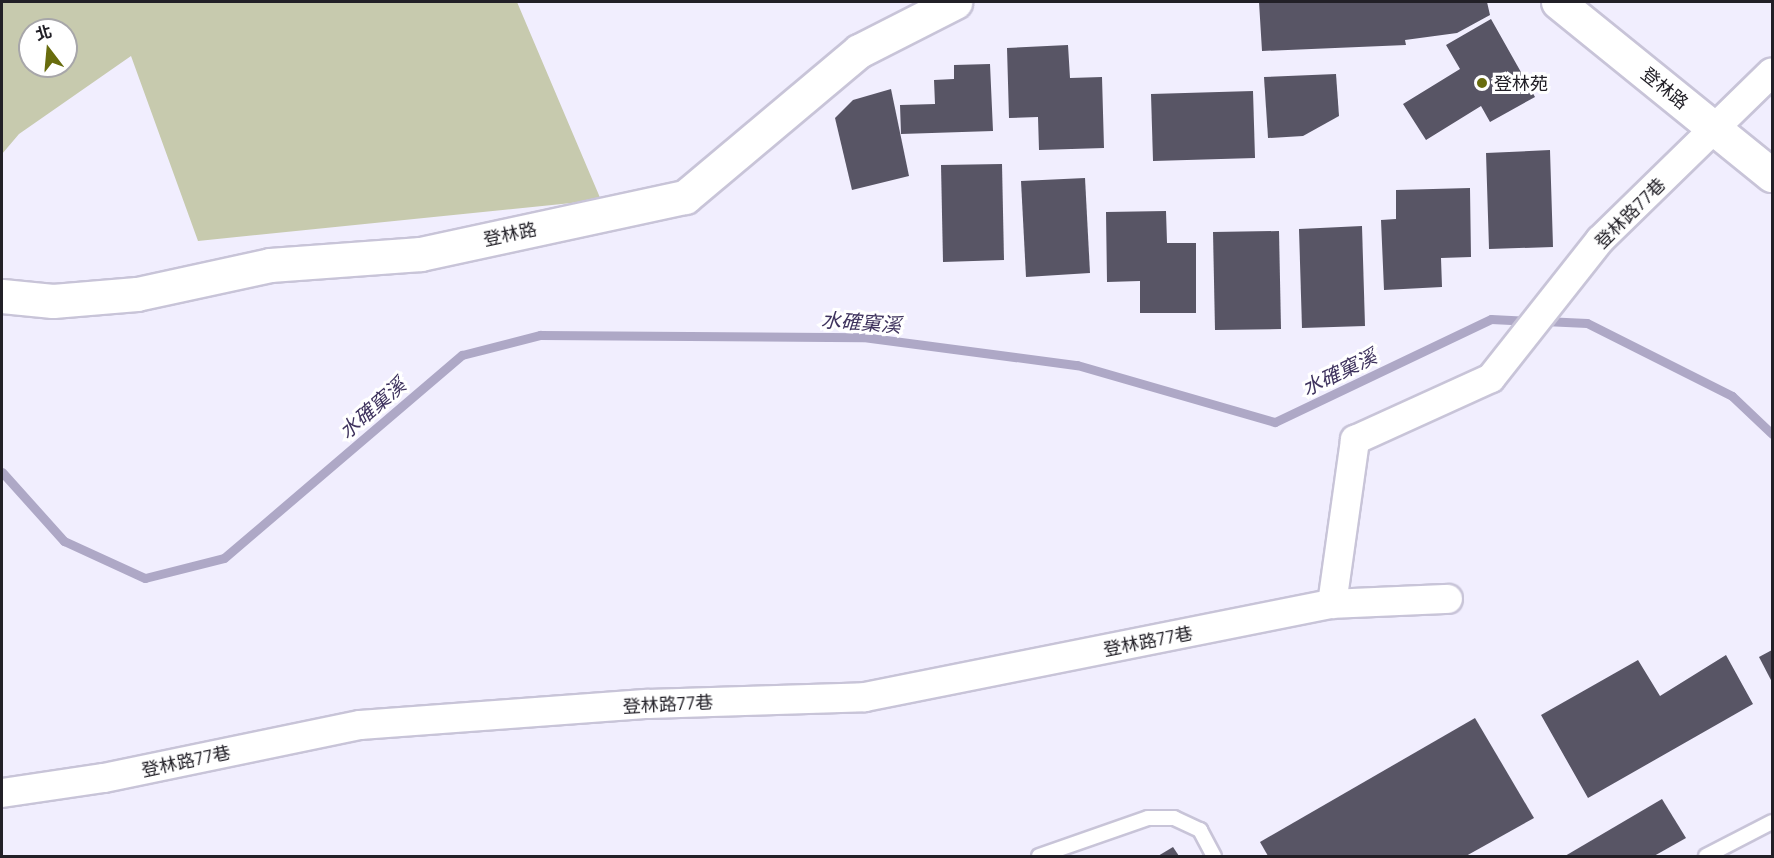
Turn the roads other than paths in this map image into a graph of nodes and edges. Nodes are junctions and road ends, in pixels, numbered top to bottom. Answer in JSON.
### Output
{"nodes":[{"id":1,"x":956,"y":2,"type":"edge"},
{"id":2,"x":1558,"y":2,"type":"edge"},
{"id":3,"x":1773,"y":72,"type":"edge"},
{"id":4,"x":1714,"y":128,"type":"junction"},
{"id":5,"x":1773,"y":176,"type":"edge"},
{"id":6,"x":2,"y":296,"type":"edge"},
{"id":7,"x":1448,"y":599,"type":"dead end"},
{"id":8,"x":1332,"y":604,"type":"junction"},
{"id":9,"x":2,"y":793,"type":"edge"},
{"id":10,"x":1773,"y":822,"type":"edge"},
{"id":11,"x":1039,"y":856,"type":"edge"},
{"id":12,"x":1214,"y":856,"type":"edge"},
{"id":13,"x":1706,"y":856,"type":"edge"}],
"edges":[{"from":1,"to":6,"type":"street","name":"登林路"},
{"from":2,"to":4,"type":"street","name":"登林路"},
{"from":3,"to":4,"type":"street","name":"登林路77巷"},
{"from":4,"to":5,"type":"street","name":"登林路"},
{"from":4,"to":8,"type":"street","name":"登林路77巷"},
{"from":7,"to":8,"type":"street","name":"登林路77巷"},
{"from":8,"to":9,"type":"street","name":"登林路77巷"},
{"from":10,"to":13,"type":"lane"},
{"from":11,"to":12,"type":"lane"}]}
